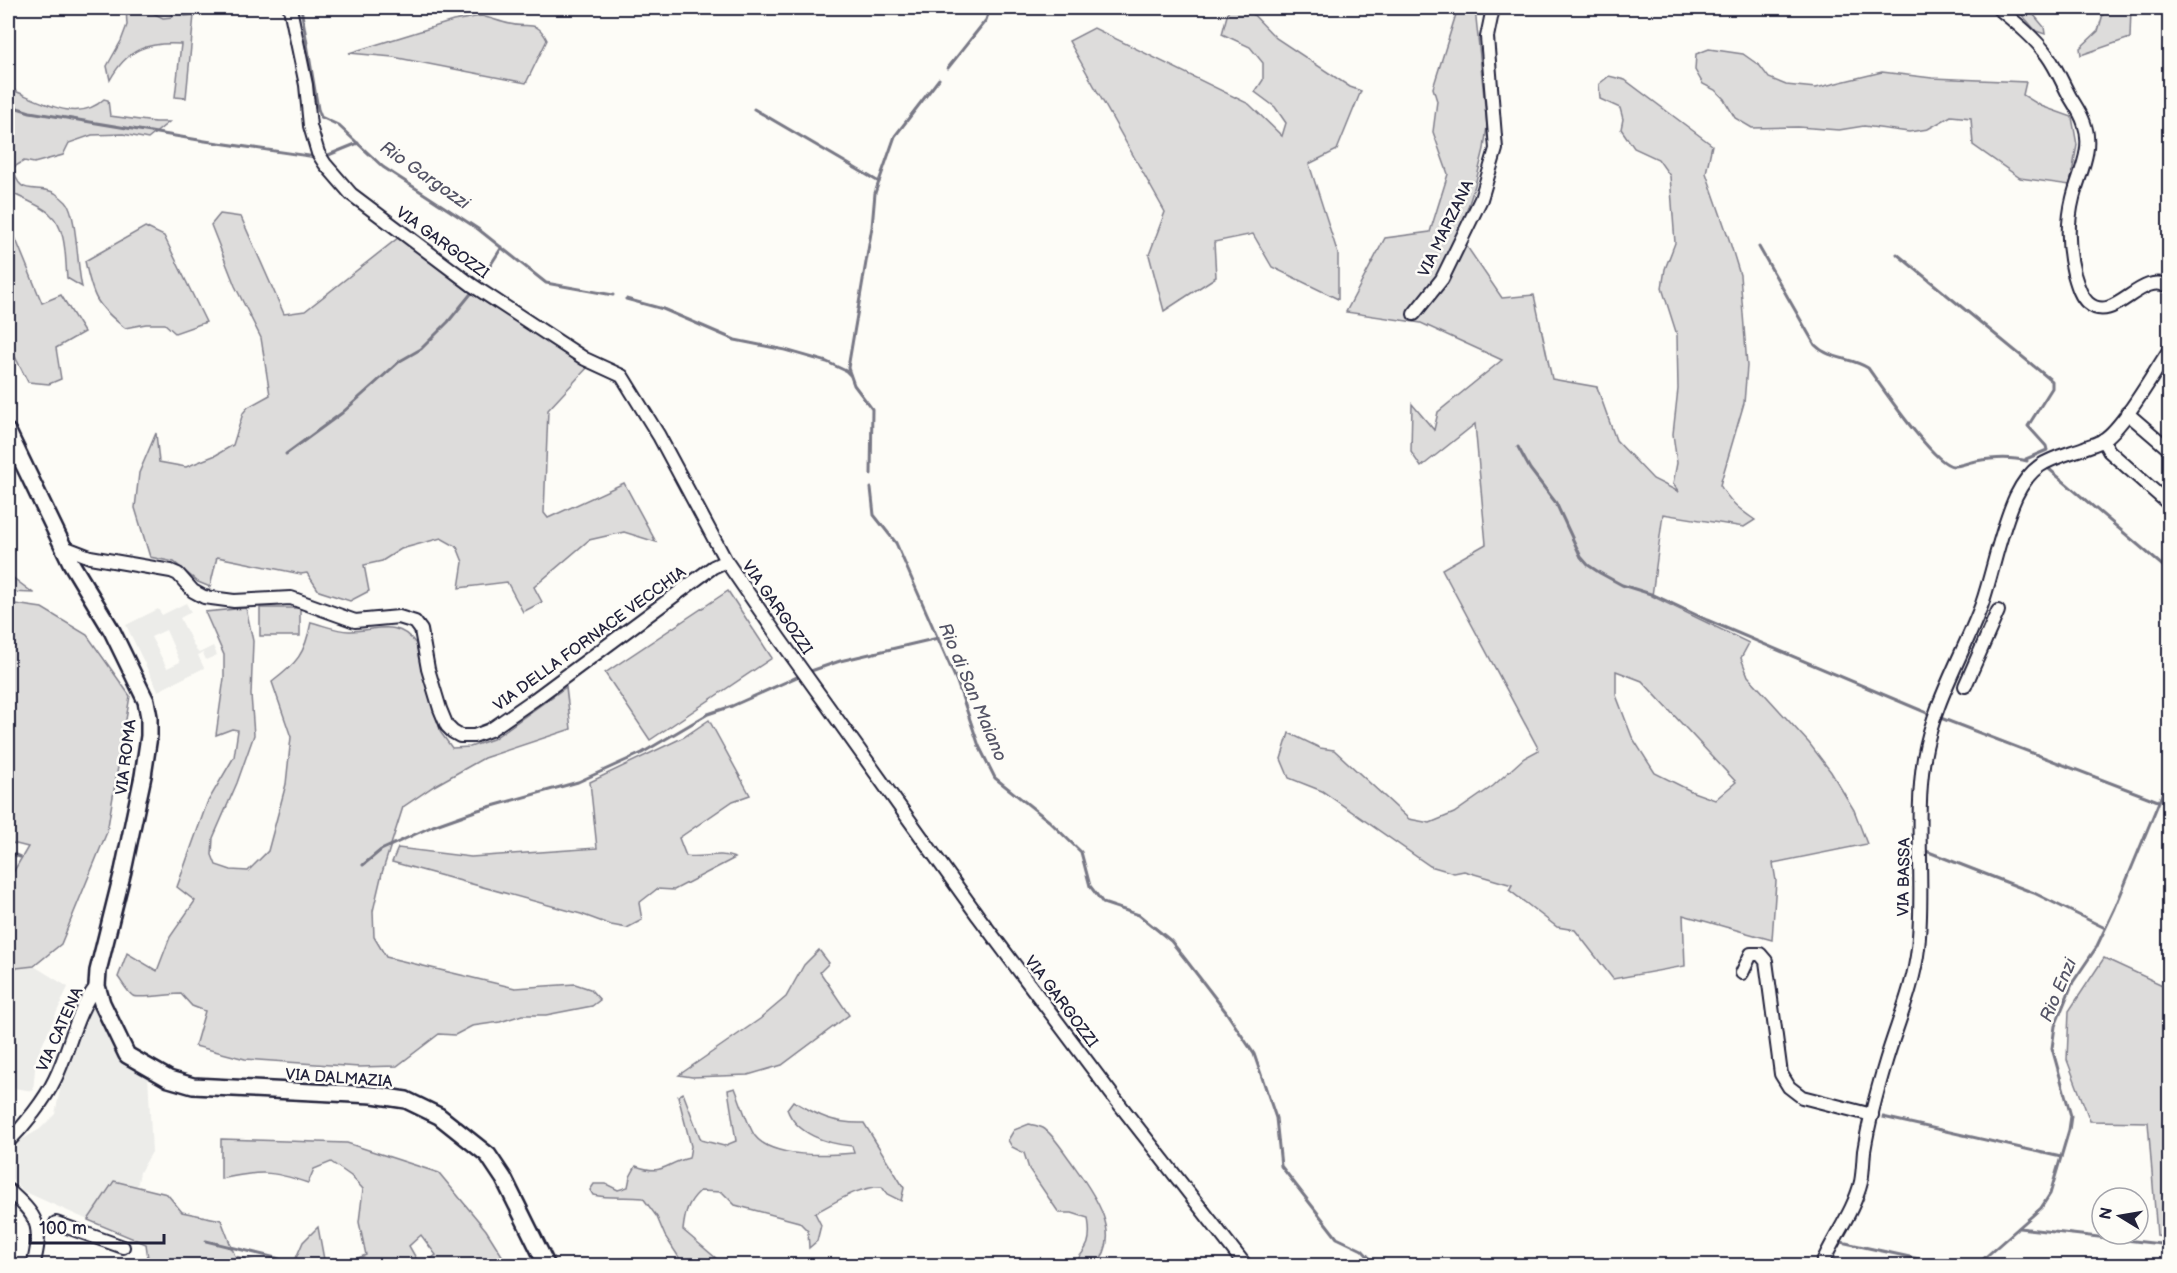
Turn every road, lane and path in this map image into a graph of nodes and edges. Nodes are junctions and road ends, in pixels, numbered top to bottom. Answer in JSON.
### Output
{"nodes":[{"id":1,"x":291,"y":8,"type":"edge"},
{"id":2,"x":1493,"y":8,"type":"edge"},
{"id":3,"x":1998,"y":8,"type":"edge"},
{"id":4,"x":2169,"y":287,"type":"edge"},
{"id":5,"x":1414,"y":314,"type":"dead end"},
{"id":6,"x":2169,"y":349,"type":"edge"},
{"id":7,"x":2127,"y":413,"type":"junction"},
{"id":8,"x":8,"y":432,"type":"edge"},
{"id":9,"x":2103,"y":440,"type":"junction"},
{"id":10,"x":2169,"y":450,"type":"edge"},
{"id":11,"x":2169,"y":505,"type":"edge"},
{"id":12,"x":64,"y":547,"type":"junction"},
{"id":13,"x":726,"y":561,"type":"junction"},
{"id":14,"x":1998,"y":611,"type":"dead end"},
{"id":15,"x":1967,"y":641,"type":"junction"},
{"id":16,"x":1982,"y":648,"type":"junction"},
{"id":17,"x":1965,"y":686,"type":"dead end"},
{"id":18,"x":1742,"y":973,"type":"dead end"},
{"id":19,"x":97,"y":986,"type":"junction"},
{"id":20,"x":1872,"y":1115,"type":"junction"},
{"id":21,"x":8,"y":1142,"type":"edge"},
{"id":22,"x":8,"y":1190,"type":"edge"},
{"id":23,"x":56,"y":1223,"type":"dead end"},
{"id":24,"x":123,"y":1247,"type":"dead end"},
{"id":25,"x":33,"y":1266,"type":"edge"},
{"id":26,"x":548,"y":1266,"type":"edge"},
{"id":27,"x":1246,"y":1266,"type":"edge"},
{"id":28,"x":1821,"y":1266,"type":"edge"}],
"edges":[{"from":1,"to":13,"type":"street","name":"VIA GARGOZZI"},
{"from":2,"to":5,"type":"street","name":"VIA MARZANA"},
{"from":3,"to":4,"type":"street"},
{"from":6,"to":7,"type":"street","name":"VIA BASSA"},
{"from":7,"to":9,"type":"street","name":"VIA BASSA"},
{"from":7,"to":10,"type":"street"},
{"from":8,"to":12,"type":"main road","name":"VIA ROMA"},
{"from":9,"to":11,"type":"street"},
{"from":9,"to":15,"type":"street","name":"VIA BASSA"},
{"from":12,"to":13,"type":"street","name":"VIA DELLA FORNACE VECCHIA"},
{"from":12,"to":19,"type":"main road","name":"VIA ROMA"},
{"from":13,"to":27,"type":"street","name":"VIA GARGOZZI"},
{"from":14,"to":16,"type":"street"},
{"from":15,"to":16,"type":"street"},
{"from":15,"to":20,"type":"street","name":"VIA BASSA"},
{"from":16,"to":17,"type":"street"},
{"from":18,"to":20,"type":"street"},
{"from":19,"to":21,"type":"street","name":"VIA CATENA"},
{"from":19,"to":26,"type":"main road","name":"VIA DALMAZIA"},
{"from":20,"to":28,"type":"street","name":"VIA BASSA"},
{"from":22,"to":25,"type":"street"},
{"from":23,"to":24,"type":"street"}]}
